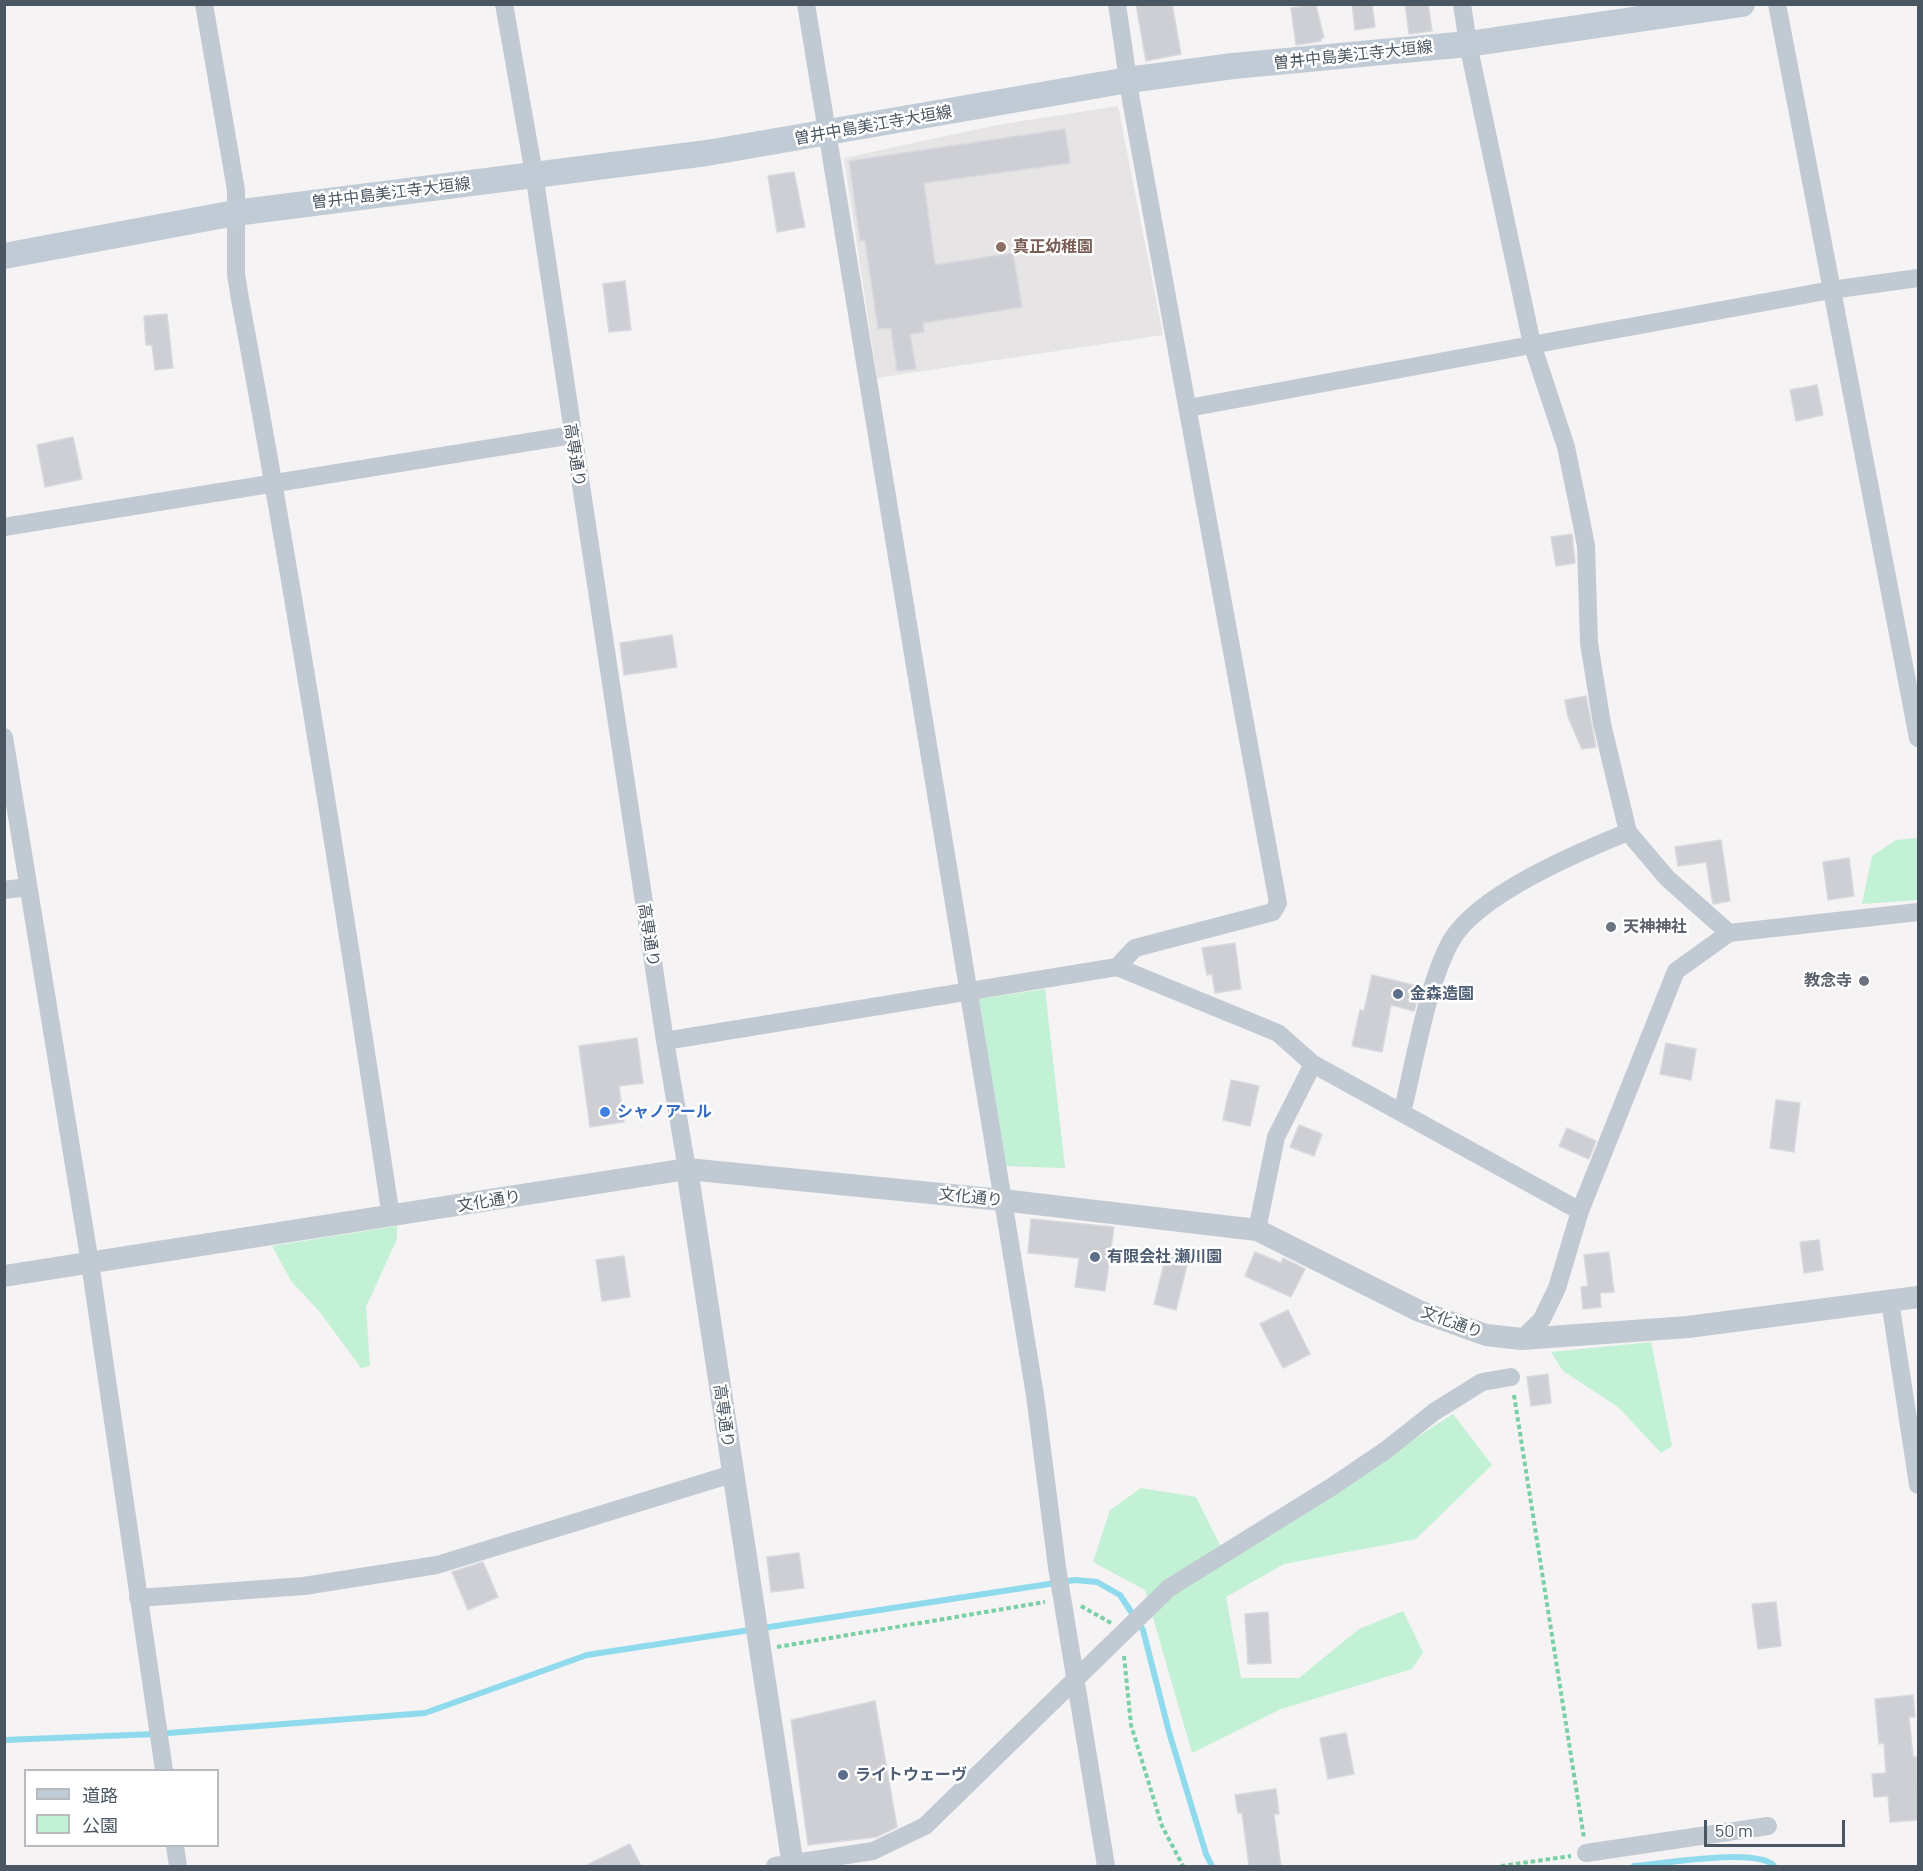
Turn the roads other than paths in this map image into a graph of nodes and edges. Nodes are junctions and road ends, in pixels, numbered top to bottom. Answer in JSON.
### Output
{"nodes":[{"id":1,"x":204,"y":4,"type":"edge"},
{"id":2,"x":504,"y":4,"type":"edge"},
{"id":3,"x":806,"y":4,"type":"edge"},
{"id":4,"x":1117,"y":4,"type":"edge"},
{"id":5,"x":1462,"y":4,"type":"edge"},
{"id":6,"x":1742,"y":4,"type":"edge"},
{"id":7,"x":1777,"y":4,"type":"edge"},
{"id":8,"x":1468,"y":44,"type":"junction"},
{"id":9,"x":1128,"y":80,"type":"junction"},
{"id":10,"x":829,"y":133,"type":"junction"},
{"id":11,"x":534,"y":174,"type":"junction"},
{"id":12,"x":235,"y":213,"type":"junction"},
{"id":13,"x":4,"y":256,"type":"edge"},
{"id":14,"x":1918,"y":278,"type":"edge"},
{"id":15,"x":1831,"y":290,"type":"junction"},
{"id":16,"x":1532,"y":344,"type":"junction"},
{"id":17,"x":1188,"y":408,"type":"junction"},
{"id":18,"x":572,"y":435,"type":"junction"},
{"id":19,"x":275,"y":483,"type":"junction"},
{"id":20,"x":4,"y":527,"type":"edge"},
{"id":21,"x":4,"y":737,"type":"edge"},
{"id":22,"x":1918,"y":738,"type":"edge"},
{"id":23,"x":1628,"y":832,"type":"junction"},
{"id":24,"x":28,"y":887,"type":"junction"},
{"id":25,"x":4,"y":890,"type":"edge"},
{"id":26,"x":1918,"y":912,"type":"edge"},
{"id":27,"x":1729,"y":933,"type":"junction"},
{"id":28,"x":1116,"y":967,"type":"junction"},
{"id":29,"x":968,"y":992,"type":"junction"},
{"id":30,"x":665,"y":1041,"type":"junction"},
{"id":31,"x":1313,"y":1064,"type":"junction"},
{"id":32,"x":1402,"y":1113,"type":"junction"},
{"id":33,"x":687,"y":1169,"type":"junction"},
{"id":34,"x":1002,"y":1200,"type":"junction"},
{"id":35,"x":1580,"y":1211,"type":"junction"},
{"id":36,"x":391,"y":1217,"type":"junction"},
{"id":37,"x":1257,"y":1230,"type":"junction"},
{"id":38,"x":90,"y":1263,"type":"junction"},
{"id":39,"x":4,"y":1276,"type":"edge"},
{"id":40,"x":1918,"y":1298,"type":"edge"},
{"id":41,"x":1890,"y":1301,"type":"junction"},
{"id":42,"x":1522,"y":1339,"type":"junction"},
{"id":43,"x":1511,"y":1377,"type":"road end"},
{"id":44,"x":732,"y":1474,"type":"junction"},
{"id":45,"x":1918,"y":1485,"type":"edge"},
{"id":46,"x":138,"y":1598,"type":"junction"},
{"id":47,"x":1077,"y":1680,"type":"junction"},
{"id":48,"x":164,"y":1769,"type":"edge"},
{"id":49,"x":1768,"y":1826,"type":"dead end"},
{"id":50,"x":175,"y":1847,"type":"edge"},
{"id":51,"x":1586,"y":1853,"type":"road end"},
{"id":52,"x":787,"y":1865,"type":"edge"},
{"id":53,"x":178,"y":1866,"type":"edge"},
{"id":54,"x":1106,"y":1866,"type":"edge"}],
"edges":[{"from":1,"to":12,"type":"street"},
{"from":2,"to":11,"type":"street","name":"高専通り"},
{"from":3,"to":10,"type":"street"},
{"from":4,"to":9,"type":"street"},
{"from":5,"to":8,"type":"street"},
{"from":6,"to":8,"type":"main road","name":"曽井中島美江寺大垣線"},
{"from":7,"to":15,"type":"street"},
{"from":8,"to":9,"type":"main road","name":"曽井中島美江寺大垣線"},
{"from":8,"to":16,"type":"street"},
{"from":9,"to":10,"type":"main road","name":"曽井中島美江寺大垣線"},
{"from":9,"to":17,"type":"street"},
{"from":10,"to":11,"type":"main road","name":"曽井中島美江寺大垣線"},
{"from":10,"to":29,"type":"street"},
{"from":11,"to":12,"type":"main road","name":"曽井中島美江寺大垣線"},
{"from":11,"to":18,"type":"street","name":"高専通り"},
{"from":12,"to":13,"type":"main road","name":"曽井中島美江寺大垣線"},
{"from":12,"to":19,"type":"street"},
{"from":14,"to":15,"type":"street"},
{"from":15,"to":16,"type":"street"},
{"from":15,"to":22,"type":"street"},
{"from":16,"to":17,"type":"street"},
{"from":16,"to":23,"type":"street"},
{"from":17,"to":28,"type":"street"},
{"from":18,"to":19,"type":"street"},
{"from":18,"to":30,"type":"street","name":"高専通り"},
{"from":19,"to":20,"type":"street"},
{"from":19,"to":36,"type":"street"},
{"from":21,"to":24,"type":"street"},
{"from":23,"to":27,"type":"street"},
{"from":23,"to":32,"type":"street"},
{"from":24,"to":25,"type":"street"},
{"from":24,"to":38,"type":"street"},
{"from":26,"to":27,"type":"street"},
{"from":27,"to":35,"type":"street"},
{"from":28,"to":29,"type":"street"},
{"from":28,"to":31,"type":"street"},
{"from":29,"to":30,"type":"street"},
{"from":29,"to":34,"type":"street"},
{"from":30,"to":33,"type":"street","name":"高専通り"},
{"from":31,"to":32,"type":"street"},
{"from":31,"to":37,"type":"street"},
{"from":32,"to":35,"type":"street"},
{"from":33,"to":34,"type":"street","name":"文化通り"},
{"from":33,"to":36,"type":"street","name":"文化通り"},
{"from":33,"to":44,"type":"street","name":"高専通り"},
{"from":34,"to":37,"type":"street","name":"文化通り"},
{"from":34,"to":47,"type":"street"},
{"from":35,"to":42,"type":"street"},
{"from":36,"to":38,"type":"street","name":"文化通り"},
{"from":37,"to":42,"type":"street","name":"文化通り"},
{"from":38,"to":39,"type":"street","name":"文化通り"},
{"from":38,"to":46,"type":"street"},
{"from":40,"to":41,"type":"street","name":"文化通り"},
{"from":41,"to":42,"type":"street","name":"文化通り"},
{"from":41,"to":45,"type":"street"},
{"from":43,"to":47,"type":"street"},
{"from":44,"to":46,"type":"street"},
{"from":44,"to":52,"type":"street","name":"高専通り"},
{"from":46,"to":48,"type":"street"},
{"from":47,"to":52,"type":"street"},
{"from":47,"to":54,"type":"street"},
{"from":49,"to":51,"type":"street"},
{"from":50,"to":53,"type":"street"}]}
